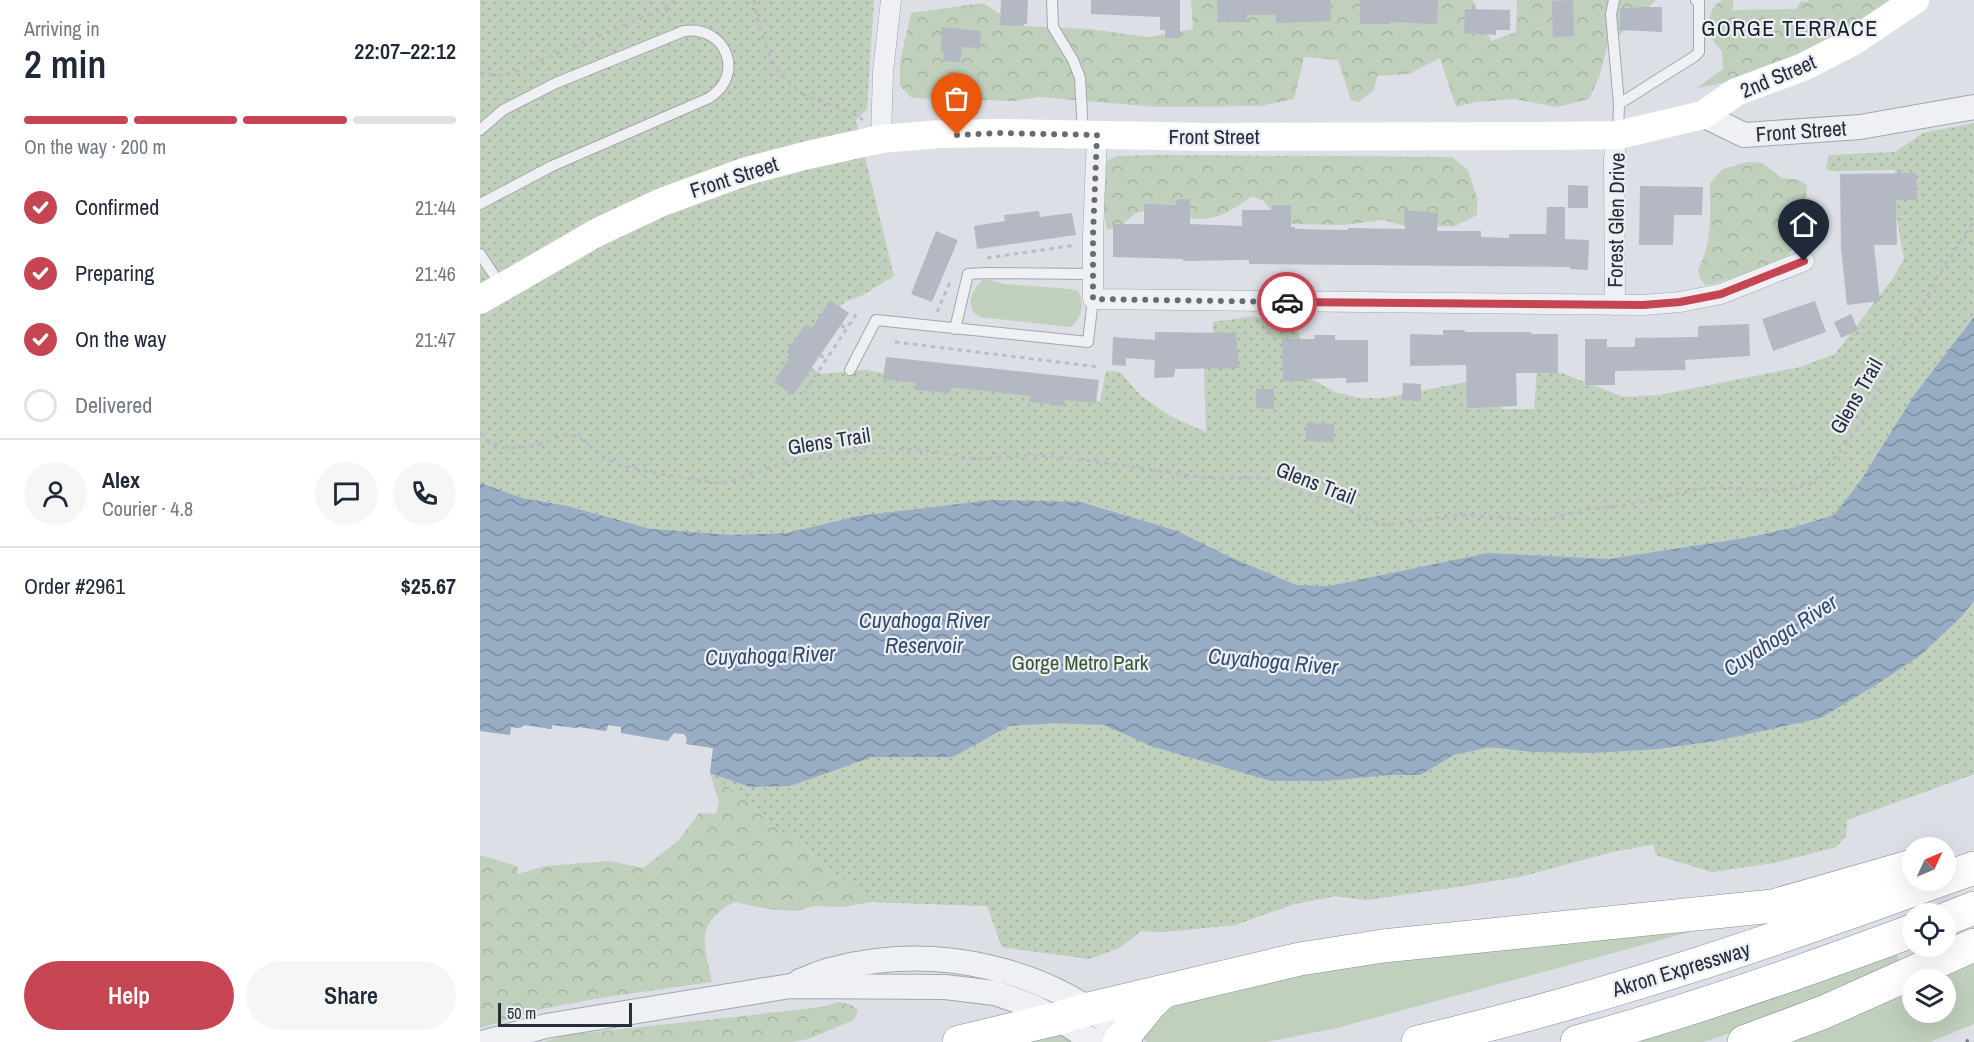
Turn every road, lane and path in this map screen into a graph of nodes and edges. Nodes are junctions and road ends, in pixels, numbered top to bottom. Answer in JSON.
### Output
{"nodes":[{"id":1,"x":675,"y":0,"type":"edge"},
{"id":2,"x":754,"y":0,"type":"edge"},
{"id":3,"x":891,"y":0,"type":"edge"},
{"id":4,"x":1052,"y":0,"type":"edge"},
{"id":5,"x":1614,"y":0,"type":"edge"},
{"id":6,"x":1696,"y":0,"type":"edge"},
{"id":7,"x":1915,"y":0,"type":"edge"},
{"id":8,"x":480,"y":73,"type":"edge"},
{"id":9,"x":1619,"y":104,"type":"junction"},
{"id":10,"x":1974,"y":107,"type":"edge"},
{"id":11,"x":1702,"y":115,"type":"junction"},
{"id":12,"x":480,"y":130,"type":"edge"},
{"id":13,"x":1090,"y":135,"type":"junction"},
{"id":14,"x":1618,"y":135,"type":"junction"},
{"id":15,"x":880,"y":139,"type":"junction"},
{"id":16,"x":480,"y":204,"type":"edge"},
{"id":17,"x":1974,"y":221,"type":"edge"},
{"id":18,"x":1077,"y":244,"type":"dead end"},
{"id":19,"x":480,"y":254,"type":"edge"},
{"id":20,"x":980,"y":259,"type":"dead end"},
{"id":21,"x":1804,"y":261,"type":"dead end"},
{"id":22,"x":954,"y":273,"type":"dead end"},
{"id":23,"x":1093,"y":274,"type":"junction"},
{"id":24,"x":491,"y":294,"type":"edge"},
{"id":25,"x":1093,"y":299,"type":"junction"},
{"id":26,"x":1615,"y":305,"type":"junction"},
{"id":27,"x":857,"y":313,"type":"dead end"},
{"id":28,"x":841,"y":325,"type":"dead end"},
{"id":29,"x":931,"y":326,"type":"junction"},
{"id":30,"x":846,"y":329,"type":"junction"},
{"id":31,"x":955,"y":329,"type":"junction"},
{"id":32,"x":895,"y":342,"type":"dead end"},
{"id":33,"x":820,"y":355,"type":"dead end"},
{"id":34,"x":826,"y":359,"type":"junction"},
{"id":35,"x":1099,"y":367,"type":"dead end"},
{"id":36,"x":850,"y":370,"type":"dead end"},
{"id":37,"x":804,"y":393,"type":"dead end"},
{"id":38,"x":480,"y":433,"type":"edge"},
{"id":39,"x":1974,"y":848,"type":"edge"},
{"id":40,"x":1956,"y":854,"type":"edge"},
{"id":41,"x":1974,"y":868,"type":"edge"},
{"id":42,"x":1902,"y":869,"type":"edge"},
{"id":43,"x":1956,"y":874,"type":"edge"},
{"id":44,"x":1910,"y":891,"type":"edge"},
{"id":45,"x":1974,"y":908,"type":"edge"},
{"id":46,"x":1956,"y":915,"type":"edge"},
{"id":47,"x":1902,"y":935,"type":"edge"},
{"id":48,"x":1974,"y":945,"type":"edge"},
{"id":49,"x":790,"y":986,"type":"junction"},
{"id":50,"x":1163,"y":992,"type":"junction"},
{"id":51,"x":1071,"y":1018,"type":"junction"},
{"id":52,"x":1117,"y":1041,"type":"edge"},
{"id":53,"x":485,"y":1042,"type":"edge"},
{"id":54,"x":959,"y":1042,"type":"edge"},
{"id":55,"x":1418,"y":1042,"type":"edge"},
{"id":56,"x":1577,"y":1042,"type":"edge"},
{"id":57,"x":1744,"y":1042,"type":"edge"}],
"edges":[{"from":1,"to":8,"type":"path"},
{"from":2,"to":15,"type":"path"},
{"from":3,"to":15,"type":"street"},
{"from":4,"to":13,"type":"lane"},
{"from":5,"to":9,"type":"lane"},
{"from":6,"to":9,"type":"lane"},
{"from":7,"to":11,"type":"main road","name":"2nd Street"},
{"from":9,"to":14,"type":"lane"},
{"from":10,"to":11,"type":"street","name":"Front Street"},
{"from":11,"to":14,"type":"main road","name":"Front Street"},
{"from":12,"to":16,"type":"lane"},
{"from":13,"to":14,"type":"main road","name":"Front Street"},
{"from":13,"to":15,"type":"main road","name":"Front Street"},
{"from":13,"to":23,"type":"street"},
{"from":14,"to":26,"type":"street","name":"Forest Glen Drive"},
{"from":15,"to":24,"type":"main road","name":"Front Street"},
{"from":17,"to":38,"type":"path","name":"Glens Trail"},
{"from":18,"to":20,"type":"path"},
{"from":19,"to":24,"type":"lane"},
{"from":21,"to":26,"type":"street","name":"Forest Glen Drive"},
{"from":22,"to":29,"type":"path"},
{"from":23,"to":25,"type":"street"},
{"from":23,"to":31,"type":"lane"},
{"from":25,"to":26,"type":"street","name":"Forest Glen Drive"},
{"from":25,"to":31,"type":"lane"},
{"from":27,"to":30,"type":"path"},
{"from":28,"to":30,"type":"path"},
{"from":29,"to":31,"type":"lane"},
{"from":29,"to":36,"type":"lane"},
{"from":30,"to":34,"type":"path"},
{"from":32,"to":35,"type":"path"},
{"from":33,"to":34,"type":"path"},
{"from":34,"to":37,"type":"path"},
{"from":39,"to":40,"type":"highway"},
{"from":41,"to":43,"type":"highway"},
{"from":42,"to":50,"type":"highway"},
{"from":44,"to":55,"type":"highway","name":"Akron Expressway"},
{"from":45,"to":46,"type":"highway"},
{"from":47,"to":56,"type":"highway","name":"Akron Expressway"},
{"from":48,"to":57,"type":"highway"},
{"from":49,"to":51,"type":"street"},
{"from":49,"to":51,"type":"street"},
{"from":49,"to":53,"type":"street"},
{"from":50,"to":51,"type":"highway"},
{"from":50,"to":52,"type":"highway"},
{"from":51,"to":52,"type":"street"},
{"from":51,"to":54,"type":"highway"}]}
